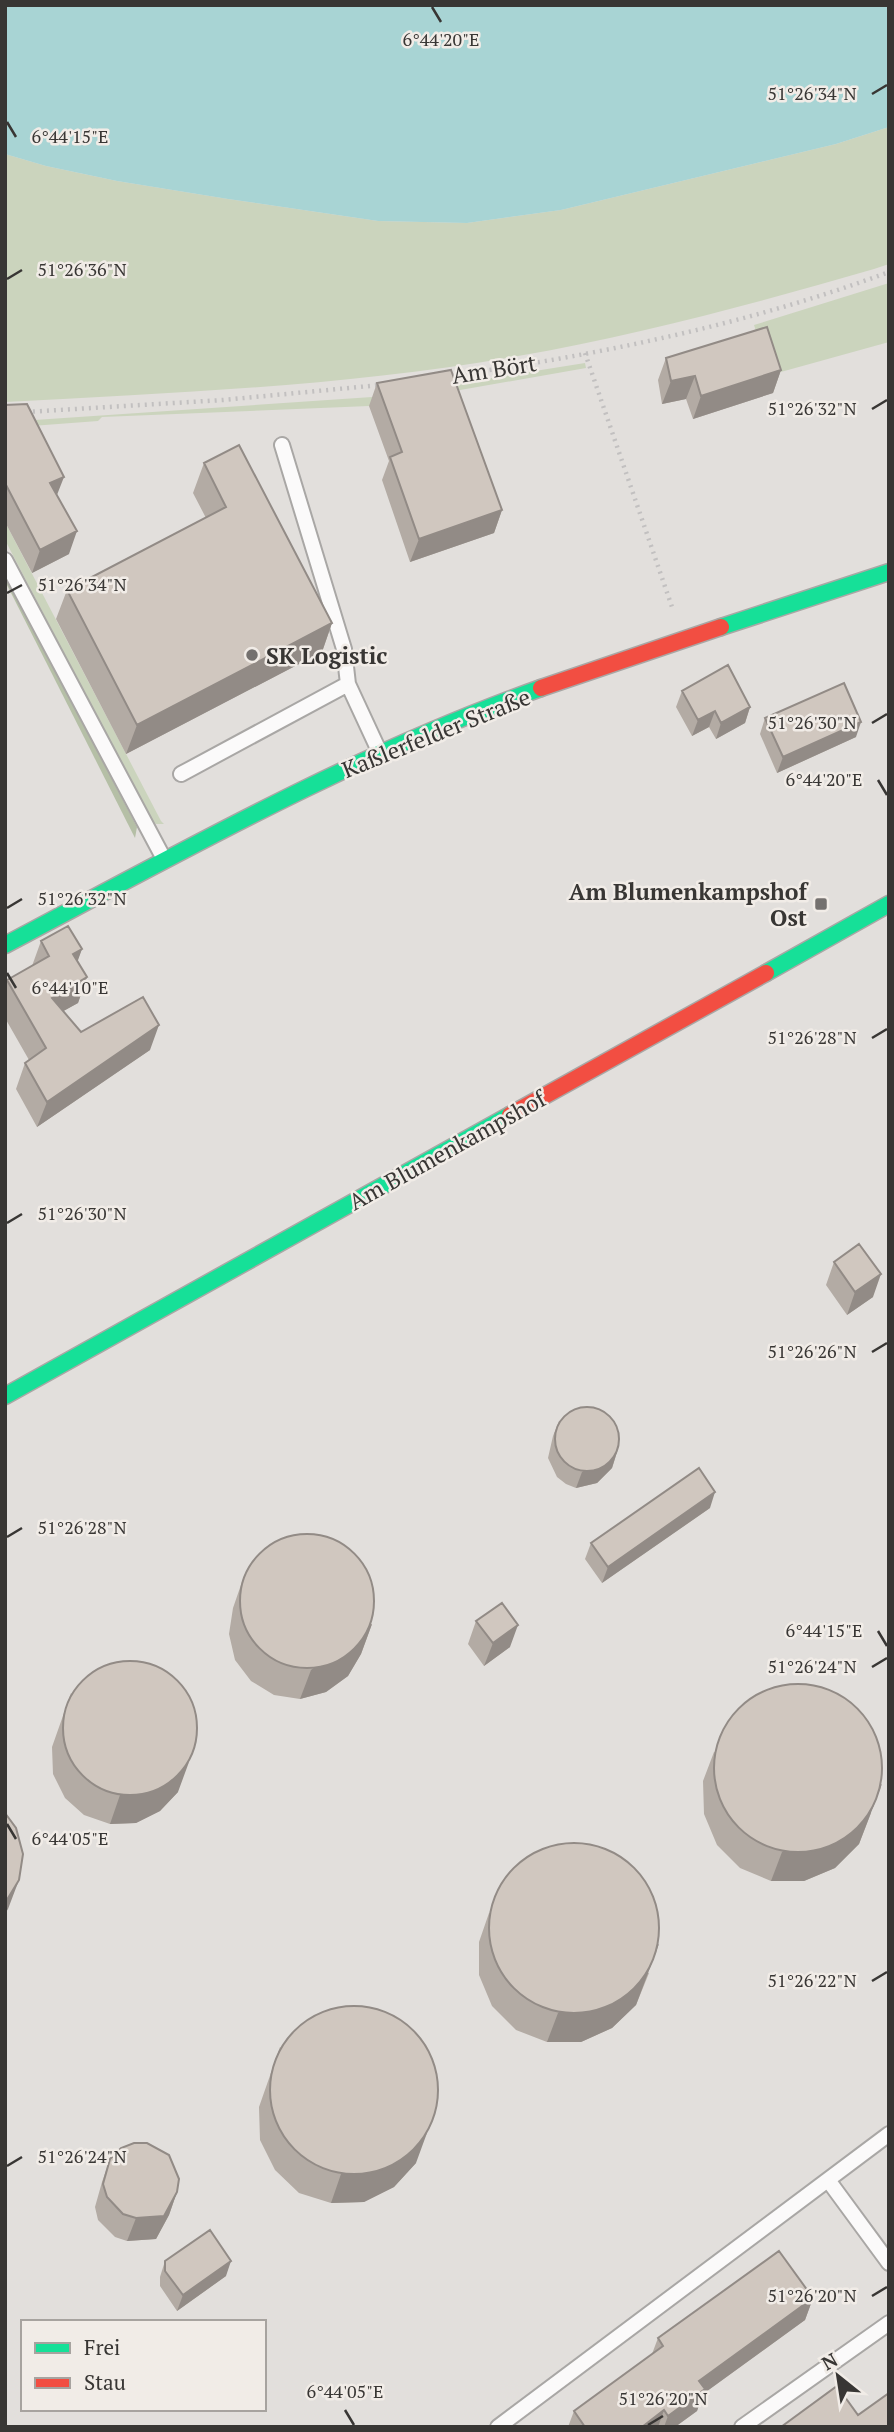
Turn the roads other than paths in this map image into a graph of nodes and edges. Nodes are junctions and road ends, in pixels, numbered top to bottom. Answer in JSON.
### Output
{"nodes":[{"id":1,"x":282,"y":445,"type":"dead end"},
{"id":2,"x":5,"y":561,"type":"edge"},
{"id":3,"x":889,"y":572,"type":"edge"},
{"id":4,"x":348,"y":684,"type":"junction"},
{"id":5,"x":380,"y":753,"type":"junction"},
{"id":6,"x":181,"y":774,"type":"dead end"},
{"id":7,"x":165,"y":862,"type":"junction"},
{"id":8,"x":889,"y":904,"type":"edge"},
{"id":9,"x":5,"y":945,"type":"edge"},
{"id":10,"x":5,"y":1396,"type":"edge"},
{"id":11,"x":889,"y":2134,"type":"edge"},
{"id":12,"x":828,"y":2180,"type":"junction"},
{"id":13,"x":889,"y":2263,"type":"edge"},
{"id":14,"x":889,"y":2323,"type":"edge"},
{"id":15,"x":498,"y":2427,"type":"edge"},
{"id":16,"x":742,"y":2427,"type":"edge"}],
"edges":[{"from":1,"to":4,"type":"lane"},
{"from":2,"to":7,"type":"lane"},
{"from":3,"to":5,"type":"street","name":"Kaßlerfelder Straße"},
{"from":4,"to":5,"type":"lane"},
{"from":4,"to":6,"type":"lane"},
{"from":5,"to":7,"type":"street","name":"Kaßlerfelder Straße"},
{"from":7,"to":9,"type":"street","name":"Kaßlerfelder Straße"},
{"from":8,"to":10,"type":"street","name":"Am Blumenkampshof"},
{"from":11,"to":12,"type":"lane"},
{"from":12,"to":13,"type":"lane"},
{"from":12,"to":15,"type":"lane"},
{"from":14,"to":16,"type":"lane"}]}
